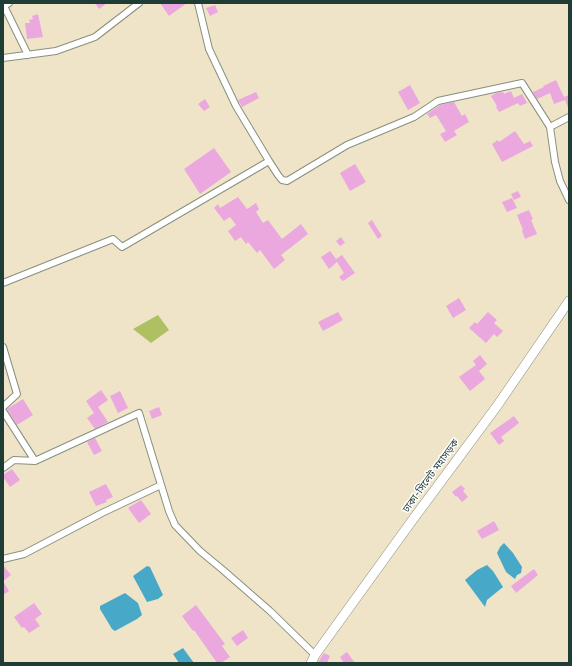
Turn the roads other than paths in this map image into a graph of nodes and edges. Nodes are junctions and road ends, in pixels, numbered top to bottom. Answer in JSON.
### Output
{"nodes":[{"id":1,"x":9,"y":3,"type":"edge"},
{"id":2,"x":139,"y":3,"type":"edge"},
{"id":3,"x":198,"y":3,"type":"edge"},
{"id":4,"x":28,"y":55,"type":"junction"},
{"id":5,"x":3,"y":58,"type":"edge"},
{"id":6,"x":569,"y":117,"type":"edge"},
{"id":7,"x":550,"y":127,"type":"junction"},
{"id":8,"x":269,"y":161,"type":"junction"},
{"id":9,"x":569,"y":200,"type":"edge"},
{"id":10,"x":3,"y":283,"type":"edge"},
{"id":11,"x":569,"y":301,"type":"edge"},
{"id":12,"x":3,"y":347,"type":"edge"},
{"id":13,"x":3,"y":407,"type":"edge"},
{"id":14,"x":3,"y":411,"type":"edge"},
{"id":15,"x":34,"y":461,"type":"junction"},
{"id":16,"x":3,"y":468,"type":"edge"},
{"id":17,"x":161,"y":485,"type":"junction"},
{"id":18,"x":3,"y":559,"type":"edge"},
{"id":19,"x":313,"y":659,"type":"edge"}],
"edges":[{"from":1,"to":4,"type":"street"},
{"from":2,"to":4,"type":"street"},
{"from":3,"to":8,"type":"street"},
{"from":4,"to":5,"type":"street"},
{"from":6,"to":7,"type":"street"},
{"from":7,"to":8,"type":"street"},
{"from":7,"to":9,"type":"street"},
{"from":8,"to":10,"type":"street"},
{"from":11,"to":19,"type":"highway","name":"ঢাকা-সিলেট মহাসড়ক"},
{"from":12,"to":13,"type":"street"},
{"from":14,"to":15,"type":"street"},
{"from":15,"to":16,"type":"street"},
{"from":15,"to":17,"type":"street"},
{"from":17,"to":18,"type":"street"},
{"from":17,"to":19,"type":"street"}]}
